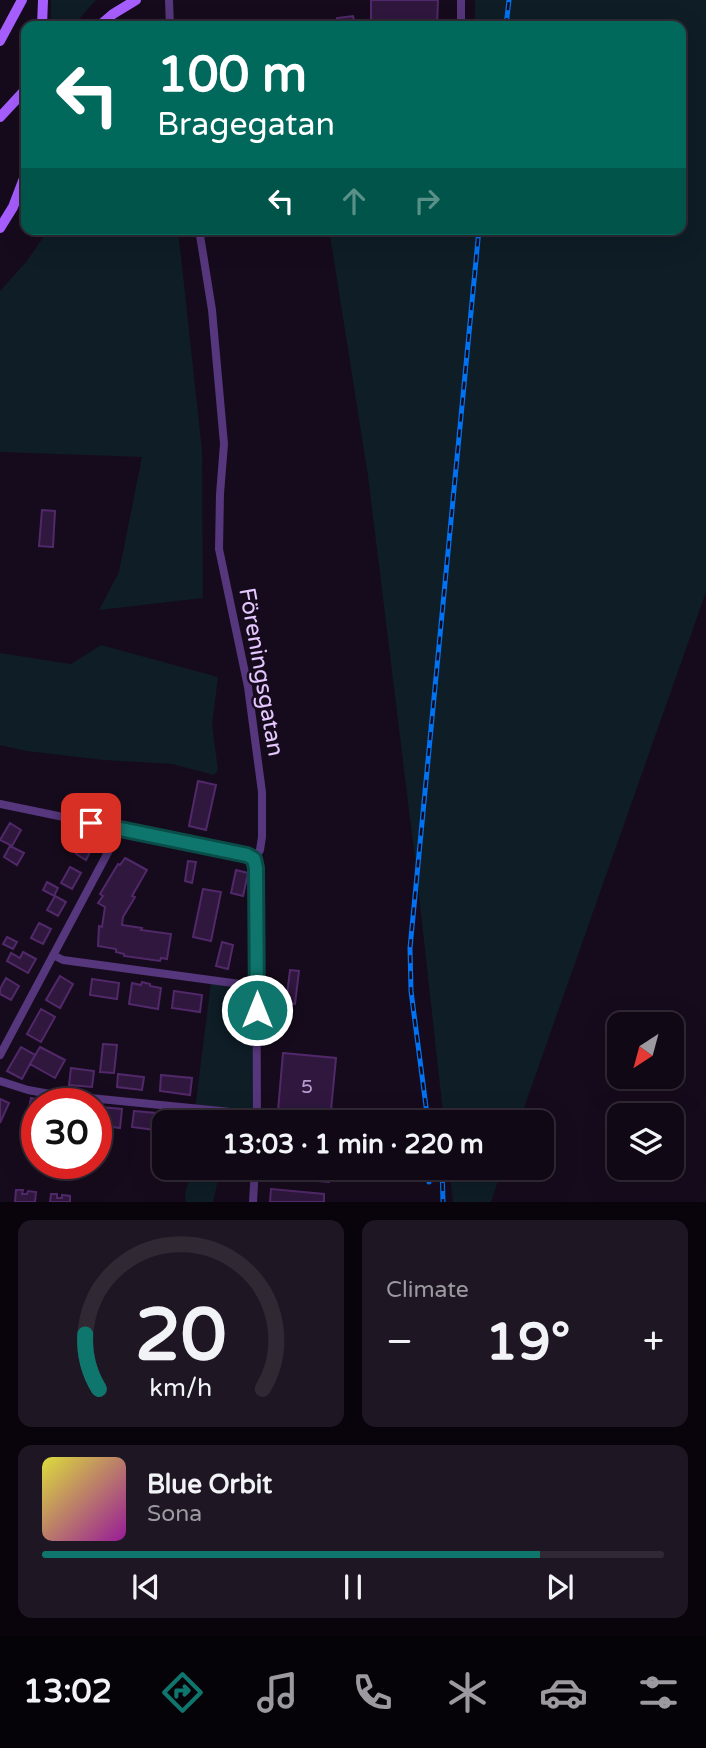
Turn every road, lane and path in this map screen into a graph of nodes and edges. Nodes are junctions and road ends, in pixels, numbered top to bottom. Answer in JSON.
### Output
{"nodes":[{"id":1,"x":22,"y":0,"type":"edge"},
{"id":2,"x":43,"y":0,"type":"edge"},
{"id":3,"x":136,"y":0,"type":"edge"},
{"id":4,"x":169,"y":0,"type":"edge"},
{"id":5,"x":461,"y":0,"type":"edge"},
{"id":6,"x":42,"y":21,"type":"edge"},
{"id":7,"x":105,"y":21,"type":"edge"},
{"id":8,"x":170,"y":21,"type":"edge"},
{"id":9,"x":461,"y":21,"type":"edge"},
{"id":10,"x":0,"y":41,"type":"edge"},
{"id":11,"x":21,"y":94,"type":"edge"},
{"id":12,"x":0,"y":117,"type":"edge"},
{"id":13,"x":21,"y":186,"type":"edge"},
{"id":14,"x":0,"y":228,"type":"edge"},
{"id":15,"x":200,"y":235,"type":"edge"},
{"id":16,"x":0,"y":805,"type":"edge"},
{"id":17,"x":117,"y":828,"type":"junction"},
{"id":18,"x":254,"y":859,"type":"junction"},
{"id":19,"x":53,"y":955,"type":"junction"},
{"id":20,"x":257,"y":984,"type":"junction"},
{"id":21,"x":0,"y":1055,"type":"edge"},
{"id":22,"x":0,"y":1081,"type":"edge"},
{"id":23,"x":211,"y":1110,"type":"edge"},
{"id":24,"x":257,"y":1110,"type":"edge"},
{"id":25,"x":254,"y":1180,"type":"edge"},
{"id":26,"x":253,"y":1202,"type":"edge"}],
"edges":[{"from":1,"to":10,"type":"main road"},
{"from":2,"to":6,"type":"main road"},
{"from":3,"to":7,"type":"main road"},
{"from":4,"to":8,"type":"street"},
{"from":5,"to":9,"type":"street"},
{"from":11,"to":12,"type":"main road"},
{"from":13,"to":14,"type":"main road"},
{"from":15,"to":18,"type":"street","name":"Föreningsgatan"},
{"from":16,"to":17,"type":"street"},
{"from":17,"to":18,"type":"street"},
{"from":17,"to":19,"type":"street"},
{"from":18,"to":20,"type":"street","name":"Föreningsgatan"},
{"from":19,"to":20,"type":"street"},
{"from":19,"to":21,"type":"street"},
{"from":20,"to":24,"type":"street","name":"Föreningsgatan"},
{"from":22,"to":23,"type":"street"},
{"from":25,"to":26,"type":"street"}]}
